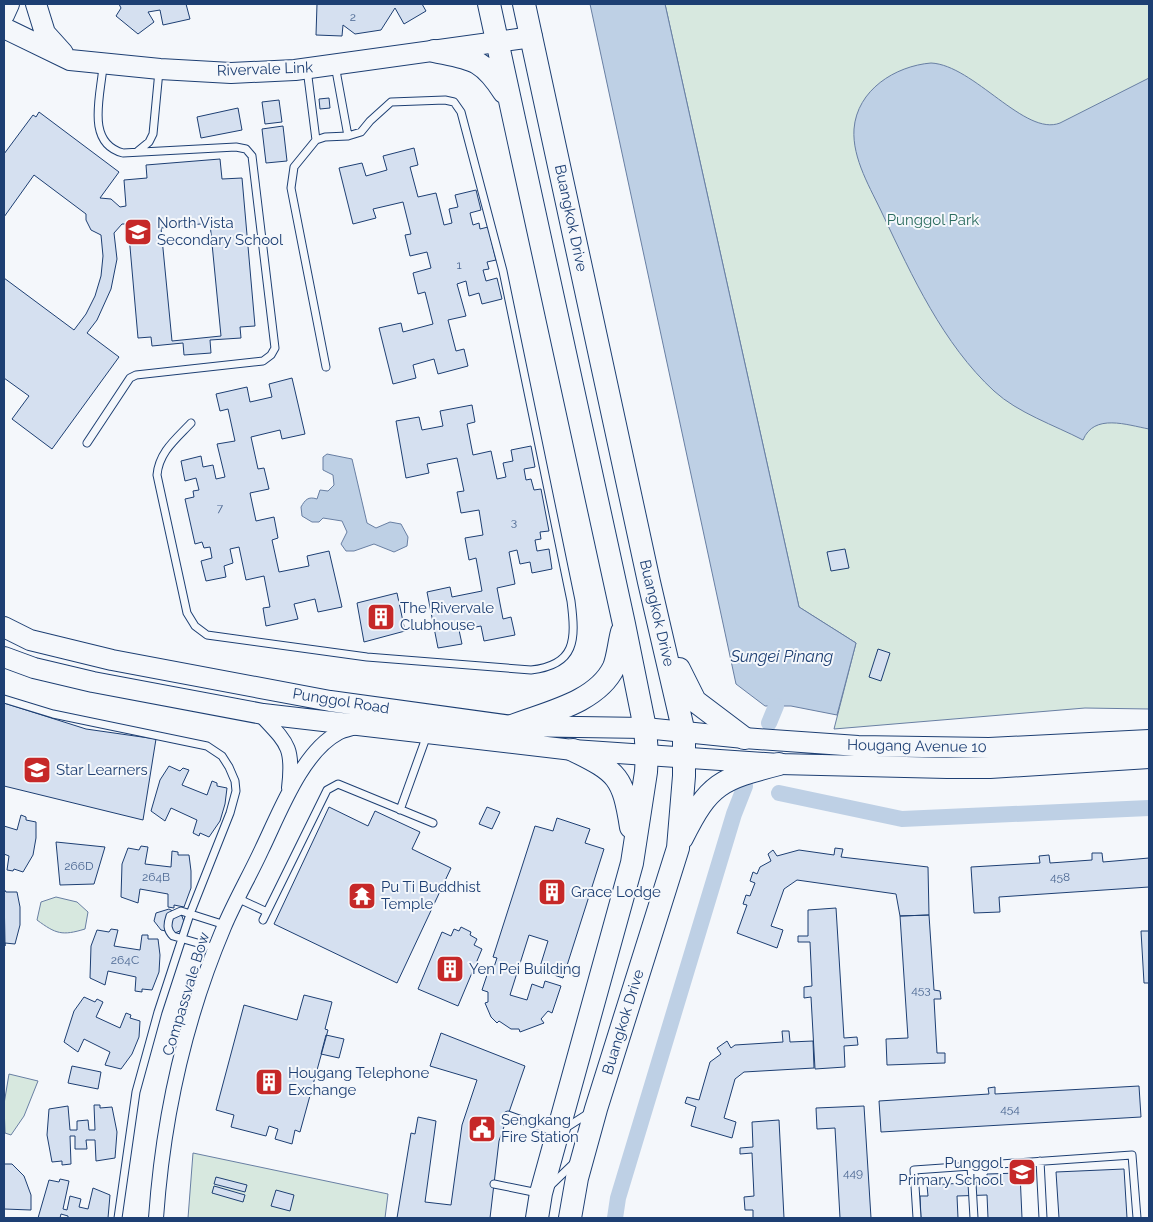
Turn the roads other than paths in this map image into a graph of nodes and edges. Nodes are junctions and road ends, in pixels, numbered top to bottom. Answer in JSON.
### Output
{"nodes":[{"id":1,"x":9,"y":4,"type":"edge"},
{"id":2,"x":36,"y":4,"type":"edge"},
{"id":3,"x":489,"y":4,"type":"edge"},
{"id":4,"x":524,"y":4,"type":"edge"},
{"id":5,"x":4,"y":15,"type":"edge"},
{"id":6,"x":4,"y":28,"type":"edge"},
{"id":7,"x":532,"y":37,"type":"junction"},
{"id":8,"x":498,"y":42,"type":"junction"},
{"id":9,"x":434,"y":51,"type":"junction"},
{"id":10,"x":70,"y":60,"type":"junction"},
{"id":11,"x":103,"y":64,"type":"junction"},
{"id":12,"x":335,"y":65,"type":"junction"},
{"id":13,"x":160,"y":69,"type":"junction"},
{"id":14,"x":307,"y":69,"type":"junction"},
{"id":15,"x":511,"y":104,"type":"junction"},
{"id":16,"x":348,"y":136,"type":"junction"},
{"id":17,"x":316,"y":140,"type":"junction"},
{"id":18,"x":133,"y":153,"type":"junction"},
{"id":19,"x":326,"y":367,"type":"dead end"},
{"id":20,"x":191,"y":423,"type":"dead end"},
{"id":21,"x":87,"y":443,"type":"dead end"},
{"id":22,"x":624,"y":624,"type":"junction"},
{"id":23,"x":4,"y":627,"type":"edge"},
{"id":24,"x":664,"y":639,"type":"junction"},
{"id":25,"x":4,"y":657,"type":"edge"},
{"id":26,"x":4,"y":699,"type":"edge"},
{"id":27,"x":260,"y":714,"type":"junction"},
{"id":28,"x":359,"y":726,"type":"junction"},
{"id":29,"x":512,"y":726,"type":"junction"},
{"id":30,"x":645,"y":728,"type":"junction"},
{"id":31,"x":684,"y":733,"type":"junction"},
{"id":32,"x":427,"y":735,"type":"junction"},
{"id":33,"x":744,"y":738,"type":"junction"},
{"id":34,"x":1149,"y":740,"type":"edge"},
{"id":35,"x":573,"y":750,"type":"junction"},
{"id":36,"x":647,"y":754,"type":"junction"},
{"id":37,"x":684,"y":756,"type":"junction"},
{"id":38,"x":1149,"y":758,"type":"edge"},
{"id":39,"x":778,"y":764,"type":"junction"},
{"id":40,"x":289,"y":792,"type":"junction"},
{"id":41,"x":400,"y":810,"type":"junction"},
{"id":42,"x":433,"y":822,"type":"dead end"},
{"id":43,"x":678,"y":848,"type":"junction"},
{"id":44,"x":632,"y":863,"type":"junction"},
{"id":45,"x":238,"y":899,"type":"junction"},
{"id":46,"x":267,"y":912,"type":"junction"},
{"id":47,"x":190,"y":914,"type":"junction"},
{"id":48,"x":263,"y":920,"type":"dead end"},
{"id":49,"x":224,"y":925,"type":"junction"},
{"id":50,"x":182,"y":939,"type":"junction"},
{"id":51,"x":215,"y":948,"type":"junction"},
{"id":52,"x":596,"y":1109,"type":"junction"},
{"id":53,"x":508,"y":1115,"type":"dead end"},
{"id":54,"x":558,"y":1133,"type":"junction"},
{"id":55,"x":584,"y":1155,"type":"junction"},
{"id":56,"x":1040,"y":1161,"type":"junction"},
{"id":57,"x":971,"y":1166,"type":"junction"},
{"id":58,"x":494,"y":1184,"type":"dead end"},
{"id":59,"x":541,"y":1193,"type":"junction"},
{"id":60,"x":118,"y":1218,"type":"edge"},
{"id":61,"x":156,"y":1218,"type":"edge"},
{"id":62,"x":537,"y":1218,"type":"edge"},
{"id":63,"x":570,"y":1218,"type":"edge"},
{"id":64,"x":917,"y":1218,"type":"edge"},
{"id":65,"x":974,"y":1218,"type":"edge"},
{"id":66,"x":1044,"y":1218,"type":"edge"},
{"id":67,"x":1137,"y":1218,"type":"edge"}],
"edges":[{"from":1,"to":5,"type":"main road"},
{"from":2,"to":10,"type":"main road"},
{"from":3,"to":8,"type":"main road","name":"Buangkok Drive"},
{"from":4,"to":7,"type":"main road","name":"Buangkok Drive"},
{"from":6,"to":10,"type":"main road","name":"Rivervale Link"},
{"from":7,"to":8,"type":"main road","name":"Rivervale Link"},
{"from":7,"to":24,"type":"main road","name":"Buangkok Drive"},
{"from":8,"to":9,"type":"main road","name":"Rivervale Link"},
{"from":8,"to":15,"type":"main road","name":"Buangkok Drive"},
{"from":9,"to":12,"type":"main road","name":"Rivervale Link"},
{"from":9,"to":15,"type":"main road"},
{"from":10,"to":11,"type":"main road","name":"Rivervale Link"},
{"from":11,"to":13,"type":"main road","name":"Rivervale Link"},
{"from":11,"to":18,"type":"lane"},
{"from":12,"to":14,"type":"main road","name":"Rivervale Link"},
{"from":12,"to":16,"type":"lane"},
{"from":13,"to":14,"type":"main road","name":"Rivervale Link"},
{"from":13,"to":18,"type":"lane"},
{"from":14,"to":17,"type":"lane"},
{"from":15,"to":22,"type":"main road","name":"Buangkok Drive"},
{"from":16,"to":17,"type":"lane"},
{"from":16,"to":20,"type":"lane"},
{"from":17,"to":19,"type":"lane"},
{"from":18,"to":21,"type":"lane"},
{"from":22,"to":29,"type":"main road"},
{"from":22,"to":30,"type":"main road","name":"Buangkok Drive"},
{"from":23,"to":29,"type":"main road","name":"Punggol Road"},
{"from":24,"to":31,"type":"main road","name":"Buangkok Drive"},
{"from":24,"to":33,"type":"main road"},
{"from":25,"to":27,"type":"main road","name":"Punggol Road"},
{"from":26,"to":47,"type":"lane"},
{"from":27,"to":28,"type":"main road","name":"Punggol Road"},
{"from":27,"to":40,"type":"street","name":"Compassvale Bow"},
{"from":28,"to":32,"type":"main road","name":"Punggol Road"},
{"from":28,"to":40,"type":"street","name":"Compassvale Bow"},
{"from":29,"to":30,"type":"main road","name":"Punggol Road"},
{"from":30,"to":31,"type":"main road","name":"Punggol Road"},
{"from":30,"to":36,"type":"main road","name":"Buangkok Drive"},
{"from":31,"to":33,"type":"main road","name":"Hougang Avenue 10"},
{"from":31,"to":37,"type":"main road","name":"Buangkok Drive"},
{"from":32,"to":35,"type":"main road","name":"Punggol Road"},
{"from":32,"to":41,"type":"lane"},
{"from":33,"to":34,"type":"main road","name":"Hougang Avenue 10"},
{"from":35,"to":36,"type":"main road","name":"Punggol Road"},
{"from":35,"to":44,"type":"main road"},
{"from":36,"to":37,"type":"main road","name":"Punggol Road"},
{"from":36,"to":44,"type":"main road","name":"Buangkok Drive"},
{"from":37,"to":39,"type":"main road","name":"Hougang Avenue 10"},
{"from":37,"to":43,"type":"main road","name":"Buangkok Drive"},
{"from":38,"to":39,"type":"main road","name":"Hougang Avenue 10"},
{"from":39,"to":43,"type":"main road"},
{"from":40,"to":45,"type":"street","name":"Compassvale Bow"},
{"from":41,"to":42,"type":"lane"},
{"from":41,"to":46,"type":"lane"},
{"from":43,"to":52,"type":"main road","name":"Buangkok Drive"},
{"from":44,"to":54,"type":"main road","name":"Buangkok Drive"},
{"from":45,"to":46,"type":"lane"},
{"from":45,"to":49,"type":"street","name":"Compassvale Bow"},
{"from":46,"to":48,"type":"lane"},
{"from":47,"to":49,"type":"lane"},
{"from":47,"to":50,"type":"lane"},
{"from":47,"to":50,"type":"lane"},
{"from":49,"to":51,"type":"street","name":"Compassvale Bow"},
{"from":50,"to":51,"type":"lane"},
{"from":50,"to":60,"type":"lane"},
{"from":51,"to":61,"type":"street","name":"Compassvale Bow"},
{"from":52,"to":54,"type":"lane"},
{"from":52,"to":55,"type":"main road","name":"Buangkok Drive"},
{"from":53,"to":54,"type":"lane"},
{"from":54,"to":59,"type":"main road","name":"Buangkok Drive"},
{"from":55,"to":59,"type":"lane"},
{"from":55,"to":63,"type":"main road","name":"Buangkok Drive"},
{"from":56,"to":57,"type":"lane"},
{"from":56,"to":66,"type":"lane"},
{"from":56,"to":67,"type":"lane"},
{"from":57,"to":64,"type":"lane"},
{"from":57,"to":65,"type":"lane"},
{"from":58,"to":59,"type":"lane"},
{"from":59,"to":62,"type":"main road","name":"Buangkok Drive"}]}
